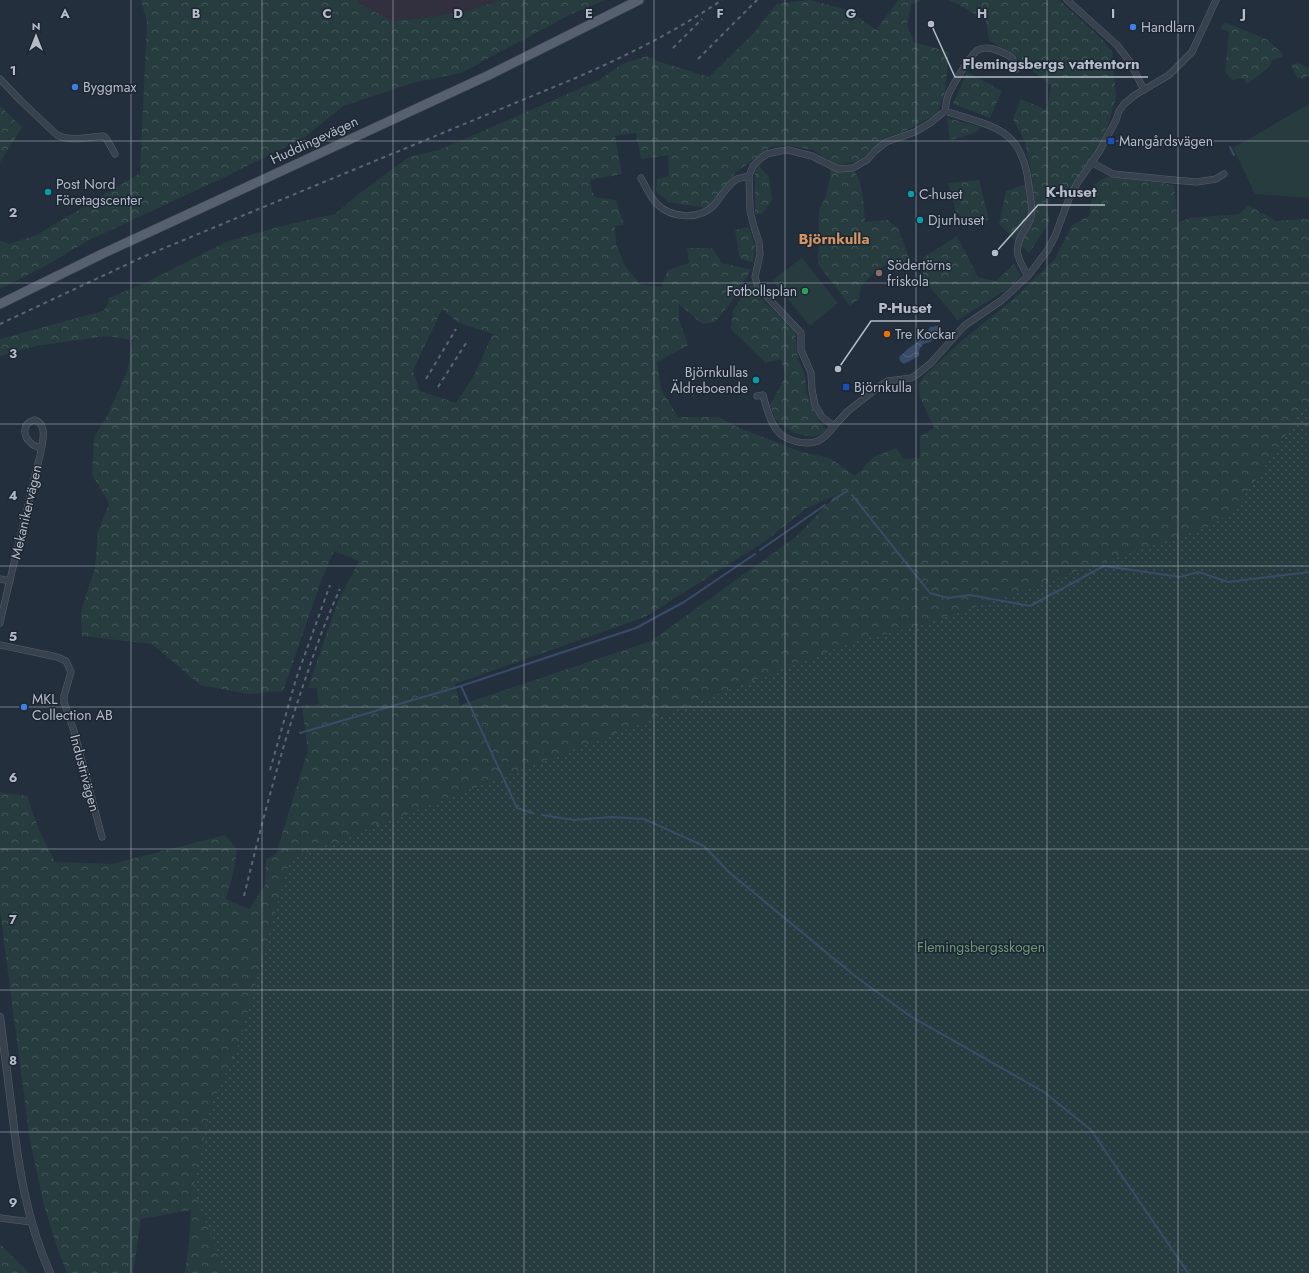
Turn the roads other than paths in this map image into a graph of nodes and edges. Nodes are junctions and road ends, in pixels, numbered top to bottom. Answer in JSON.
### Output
{"nodes":[{"id":1,"x":639,"y":0,"type":"edge"},
{"id":2,"x":1067,"y":0,"type":"edge"},
{"id":3,"x":1216,"y":0,"type":"edge"},
{"id":4,"x":1016,"y":69,"type":"dead end"},
{"id":5,"x":0,"y":79,"type":"edge"},
{"id":6,"x":1144,"y":90,"type":"junction"},
{"id":7,"x":945,"y":111,"type":"junction"},
{"id":8,"x":115,"y":154,"type":"dead end"},
{"id":9,"x":1092,"y":162,"type":"junction"},
{"id":10,"x":1224,"y":174,"type":"dead end"},
{"id":11,"x":749,"y":176,"type":"junction"},
{"id":12,"x":641,"y":178,"type":"dead end"},
{"id":13,"x":1028,"y":276,"type":"junction"},
{"id":14,"x":0,"y":304,"type":"edge"},
{"id":15,"x":757,"y":396,"type":"dead end"},
{"id":16,"x":834,"y":426,"type":"junction"},
{"id":17,"x":41,"y":448,"type":"junction"},
{"id":18,"x":0,"y":579,"type":"edge"},
{"id":19,"x":10,"y":581,"type":"junction"},
{"id":20,"x":0,"y":623,"type":"edge"},
{"id":21,"x":0,"y":645,"type":"edge"},
{"id":22,"x":102,"y":837,"type":"dead end"},
{"id":23,"x":0,"y":1017,"type":"edge"},
{"id":24,"x":0,"y":1218,"type":"edge"},
{"id":25,"x":31,"y":1222,"type":"junction"},
{"id":26,"x":50,"y":1273,"type":"edge"}],
"edges":[{"from":1,"to":14,"type":"main road","name":"Huddingevägen"},
{"from":2,"to":6,"type":"street"},
{"from":3,"to":6,"type":"street"},
{"from":4,"to":7,"type":"street"},
{"from":5,"to":8,"type":"street"},
{"from":6,"to":9,"type":"street"},
{"from":7,"to":11,"type":"street"},
{"from":7,"to":13,"type":"street"},
{"from":9,"to":10,"type":"street"},
{"from":9,"to":13,"type":"street"},
{"from":11,"to":12,"type":"street"},
{"from":11,"to":16,"type":"street"},
{"from":13,"to":16,"type":"street"},
{"from":15,"to":16,"type":"street"},
{"from":17,"to":17,"type":"street","name":"Mekanikervägen"},
{"from":17,"to":19,"type":"street","name":"Mekanikervägen"},
{"from":18,"to":19,"type":"street"},
{"from":19,"to":20,"type":"street","name":"Mekanikervägen"},
{"from":21,"to":22,"type":"street","name":"Industrivägen"},
{"from":23,"to":25,"type":"street"},
{"from":24,"to":25,"type":"street"},
{"from":25,"to":26,"type":"street"}]}
